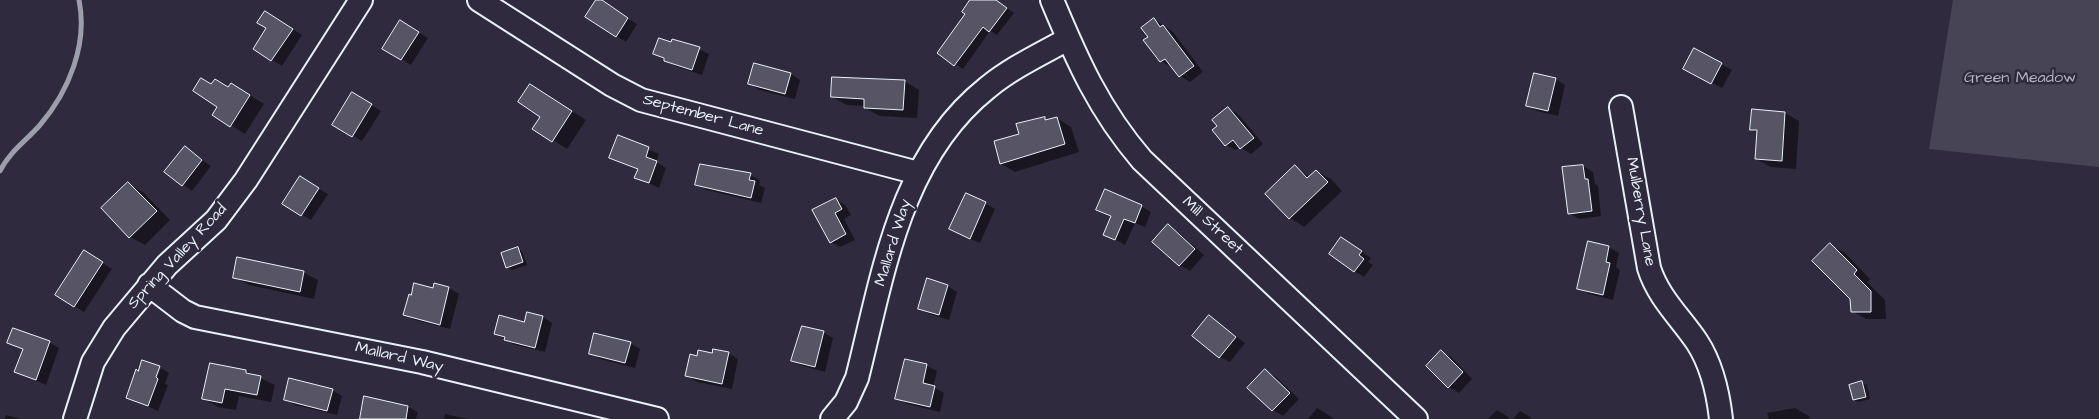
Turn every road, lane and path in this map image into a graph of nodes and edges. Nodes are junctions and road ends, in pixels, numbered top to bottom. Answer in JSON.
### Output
{"nodes":[{"id":1,"x":361,"y":0,"type":"edge"},
{"id":2,"x":480,"y":0,"type":"edge"},
{"id":3,"x":1052,"y":0,"type":"edge"},
{"id":4,"x":1068,"y":39,"type":"junction"},
{"id":5,"x":1621,"y":107,"type":"dead end"},
{"id":6,"x":918,"y":174,"type":"junction"},
{"id":7,"x":148,"y":285,"type":"junction"},
{"id":8,"x":75,"y":419,"type":"edge"},
{"id":9,"x":657,"y":419,"type":"edge"},
{"id":10,"x":832,"y":419,"type":"edge"},
{"id":11,"x":1416,"y":419,"type":"edge"},
{"id":12,"x":1720,"y":419,"type":"edge"}],
"edges":[{"from":1,"to":7,"type":"street","name":"Spring Valley Road"},
{"from":2,"to":6,"type":"street","name":"September Lane"},
{"from":3,"to":4,"type":"street","name":"Mill Street"},
{"from":4,"to":6,"type":"street","name":"Mallard Way"},
{"from":4,"to":11,"type":"street","name":"Mill Street"},
{"from":5,"to":12,"type":"street","name":"Mulberry Lane"},
{"from":6,"to":10,"type":"street","name":"Mallard Way"},
{"from":7,"to":8,"type":"street","name":"Spring Valley Road"},
{"from":7,"to":9,"type":"street","name":"Mallard Way"}]}
